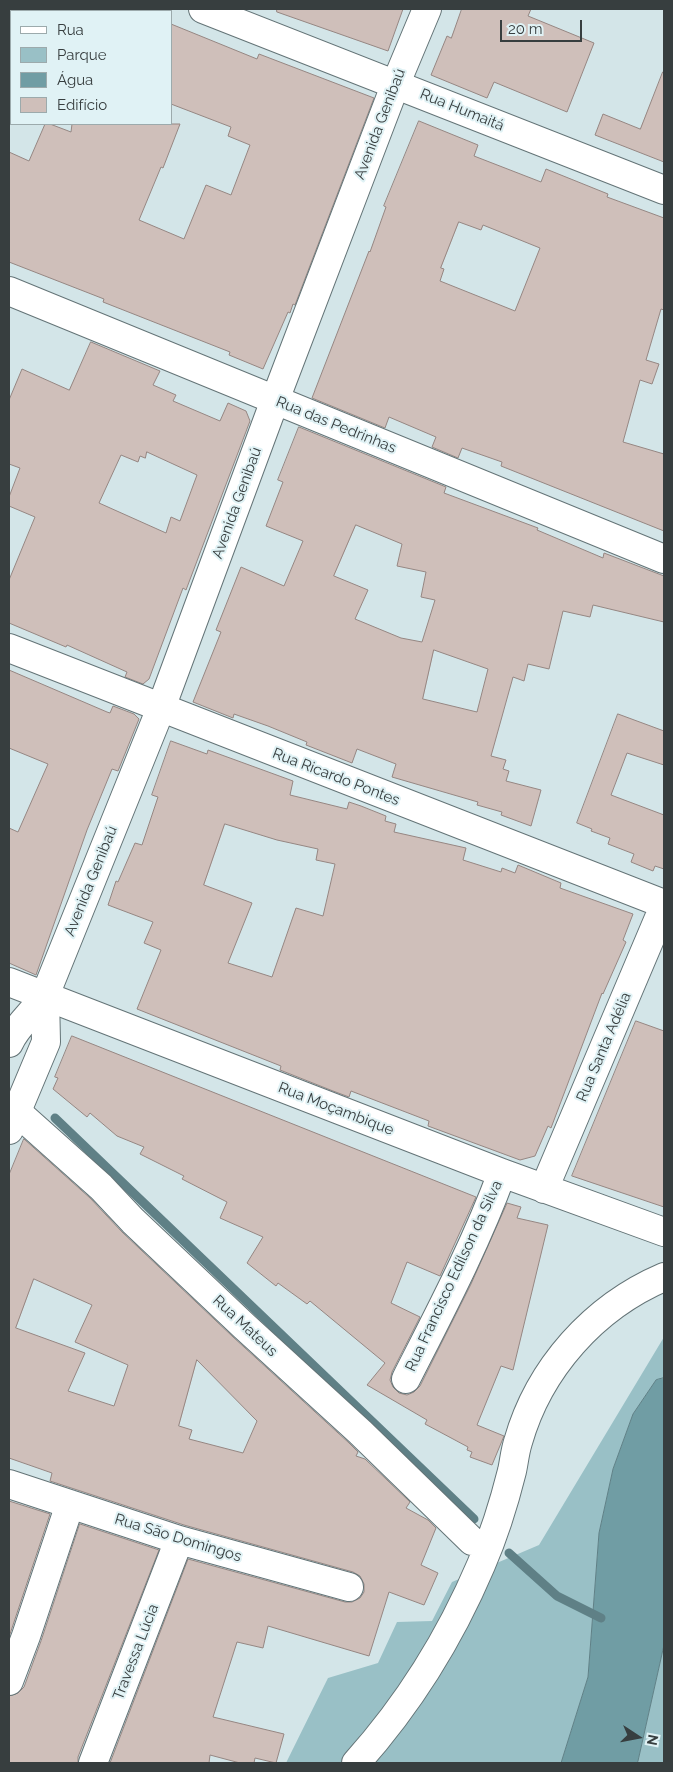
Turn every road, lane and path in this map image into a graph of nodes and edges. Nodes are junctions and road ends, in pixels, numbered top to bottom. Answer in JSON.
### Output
{"nodes":[{"id":1,"x":203,"y":9,"type":"edge"},
{"id":2,"x":427,"y":9,"type":"edge"},
{"id":3,"x":396,"y":83,"type":"junction"},
{"id":4,"x":664,"y":190,"type":"edge"},
{"id":5,"x":9,"y":291,"type":"edge"},
{"id":6,"x":275,"y":400,"type":"junction"},
{"id":7,"x":664,"y":559,"type":"edge"},
{"id":8,"x":9,"y":648,"type":"edge"},
{"id":9,"x":161,"y":708,"type":"junction"},
{"id":10,"x":664,"y":905,"type":"edge"},
{"id":11,"x":9,"y":982,"type":"edge"},
{"id":12,"x":45,"y":996,"type":"junction"},
{"id":13,"x":9,"y":1043,"type":"edge"},
{"id":14,"x":13,"y":1121,"type":"edge"},
{"id":15,"x":502,"y":1173,"type":"junction"},
{"id":16,"x":544,"y":1188,"type":"junction"},
{"id":17,"x":664,"y":1232,"type":"edge"},
{"id":18,"x":664,"y":1277,"type":"edge"},
{"id":19,"x":406,"y":1379,"type":"dead end"},
{"id":20,"x":9,"y":1484,"type":"edge"},
{"id":21,"x":70,"y":1504,"type":"junction"},
{"id":22,"x":179,"y":1540,"type":"junction"},
{"id":23,"x":472,"y":1541,"type":"dead end"},
{"id":24,"x":349,"y":1587,"type":"dead end"},
{"id":25,"x":18,"y":1633,"type":"edge"},
{"id":26,"x":9,"y":1680,"type":"edge"},
{"id":27,"x":93,"y":1763,"type":"edge"},
{"id":28,"x":356,"y":1763,"type":"edge"}],
"edges":[{"from":1,"to":3,"type":"street","name":"Rua Humaitá"},
{"from":2,"to":3,"type":"street","name":"Avenida Genibaú"},
{"from":3,"to":4,"type":"street","name":"Rua Humaitá"},
{"from":3,"to":6,"type":"street","name":"Avenida Genibaú"},
{"from":5,"to":6,"type":"street","name":"Rua das Pedrinhas"},
{"from":6,"to":7,"type":"street","name":"Rua das Pedrinhas"},
{"from":6,"to":9,"type":"street","name":"Avenida Genibaú"},
{"from":8,"to":9,"type":"street","name":"Rua Ricardo Pontes"},
{"from":9,"to":10,"type":"street","name":"Rua Ricardo Pontes"},
{"from":9,"to":12,"type":"street","name":"Avenida Genibaú"},
{"from":10,"to":16,"type":"street","name":"Rua Santa Adélia"},
{"from":11,"to":12,"type":"street","name":"Rua Moçambique"},
{"from":12,"to":13,"type":"street","name":"Avenida Genibaú"},
{"from":12,"to":14,"type":"street","name":"Avenida Genibaú"},
{"from":12,"to":15,"type":"street","name":"Rua Moçambique"},
{"from":14,"to":23,"type":"street","name":"Rua Mateus"},
{"from":15,"to":16,"type":"street","name":"Rua Moçambique"},
{"from":15,"to":19,"type":"street","name":"Rua Francisco Edílson da Silva"},
{"from":16,"to":17,"type":"street","name":"Rua Moçambique"},
{"from":18,"to":28,"type":"street"},
{"from":20,"to":21,"type":"street","name":"Rua São Domingos"},
{"from":21,"to":22,"type":"street","name":"Rua São Domingos"},
{"from":21,"to":25,"type":"street"},
{"from":22,"to":24,"type":"street","name":"Rua São Domingos"},
{"from":22,"to":27,"type":"street","name":"Travessa Lúcia"},
{"from":25,"to":26,"type":"street"}]}
